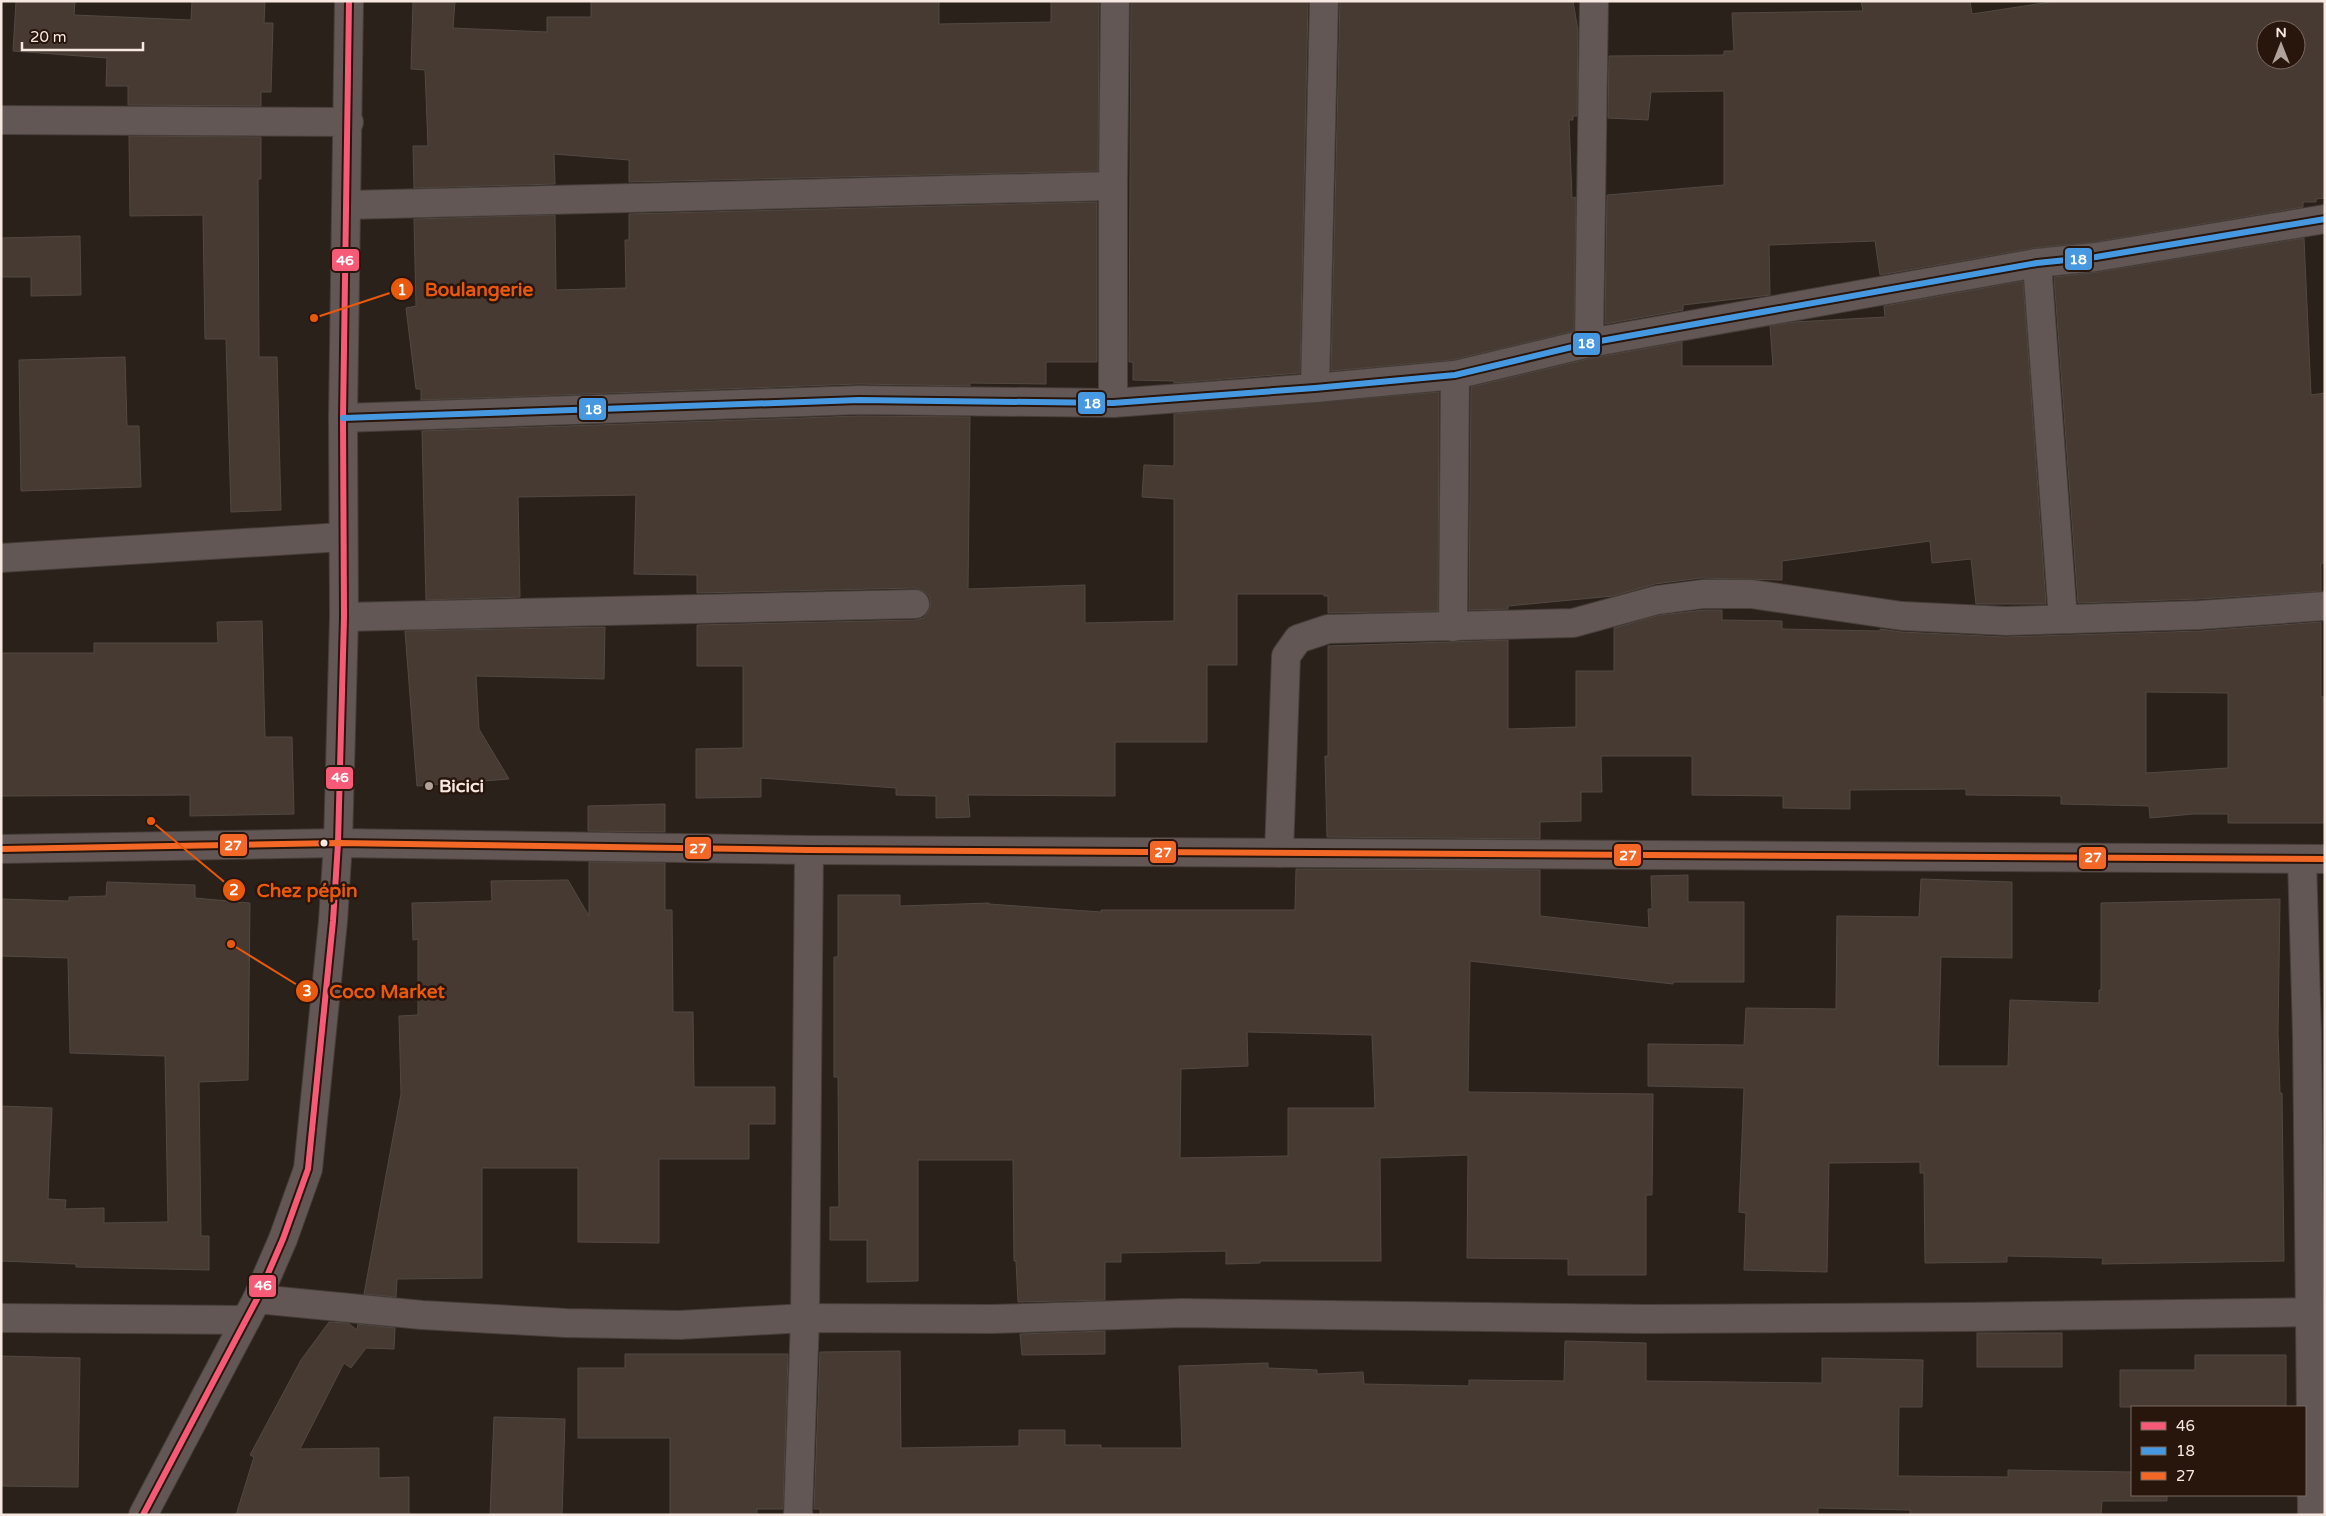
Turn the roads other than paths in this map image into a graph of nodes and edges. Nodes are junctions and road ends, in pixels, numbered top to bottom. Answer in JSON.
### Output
{"nodes":[{"id":1,"x":349,"y":1,"type":"edge"},
{"id":2,"x":1115,"y":1,"type":"edge"},
{"id":3,"x":1324,"y":1,"type":"edge"},
{"id":4,"x":1594,"y":1,"type":"edge"},
{"id":5,"x":1,"y":120,"type":"edge"},
{"id":6,"x":348,"y":122,"type":"junction"},
{"id":7,"x":1113,"y":186,"type":"junction"},
{"id":8,"x":347,"y":205,"type":"junction"},
{"id":9,"x":2325,"y":218,"type":"edge"},
{"id":10,"x":2037,"y":263,"type":"junction"},
{"id":11,"x":1589,"y":343,"type":"junction"},
{"id":12,"x":1455,"y":375,"type":"junction"},
{"id":13,"x":1315,"y":388,"type":"junction"},
{"id":14,"x":1113,"y":403,"type":"junction"},
{"id":15,"x":343,"y":418,"type":"junction"},
{"id":16,"x":342,"y":537,"type":"junction"},
{"id":17,"x":1,"y":558,"type":"edge"},
{"id":18,"x":915,"y":604,"type":"dead end"},
{"id":19,"x":2325,"y":606,"type":"edge"},
{"id":20,"x":344,"y":617,"type":"junction"},
{"id":21,"x":2063,"y":618,"type":"junction"},
{"id":22,"x":1453,"y":627,"type":"junction"},
{"id":23,"x":338,"y":843,"type":"junction"},
{"id":24,"x":1,"y":849,"type":"edge"},
{"id":25,"x":809,"y":850,"type":"junction"},
{"id":26,"x":1279,"y":853,"type":"junction"},
{"id":27,"x":2313,"y":859,"type":"edge"},
{"id":28,"x":251,"y":1310,"type":"junction"},
{"id":29,"x":2318,"y":1312,"type":"edge"},
{"id":30,"x":1,"y":1318,"type":"edge"},
{"id":31,"x":805,"y":1318,"type":"junction"},
{"id":32,"x":143,"y":1515,"type":"edge"},
{"id":33,"x":798,"y":1515,"type":"edge"},
{"id":34,"x":2312,"y":1515,"type":"edge"}],
"edges":[{"from":1,"to":6,"type":"street"},
{"from":2,"to":7,"type":"street"},
{"from":3,"to":13,"type":"street"},
{"from":4,"to":11,"type":"street"},
{"from":5,"to":6,"type":"street"},
{"from":6,"to":8,"type":"street"},
{"from":7,"to":8,"type":"street"},
{"from":7,"to":14,"type":"street"},
{"from":8,"to":15,"type":"street"},
{"from":9,"to":10,"type":"street"},
{"from":10,"to":11,"type":"street"},
{"from":10,"to":21,"type":"street"},
{"from":11,"to":12,"type":"street"},
{"from":12,"to":13,"type":"street"},
{"from":12,"to":22,"type":"street"},
{"from":13,"to":14,"type":"street"},
{"from":14,"to":15,"type":"street"},
{"from":15,"to":16,"type":"street"},
{"from":16,"to":17,"type":"street"},
{"from":16,"to":20,"type":"street"},
{"from":18,"to":20,"type":"street"},
{"from":19,"to":21,"type":"street"},
{"from":20,"to":23,"type":"street"},
{"from":21,"to":22,"type":"street"},
{"from":22,"to":26,"type":"street"},
{"from":23,"to":24,"type":"street"},
{"from":23,"to":25,"type":"street"},
{"from":23,"to":28,"type":"street"},
{"from":25,"to":26,"type":"street"},
{"from":25,"to":31,"type":"street"},
{"from":26,"to":27,"type":"street"},
{"from":27,"to":29,"type":"street"},
{"from":28,"to":30,"type":"street"},
{"from":28,"to":31,"type":"street"},
{"from":28,"to":32,"type":"street"},
{"from":29,"to":31,"type":"street"},
{"from":29,"to":34,"type":"street"},
{"from":31,"to":33,"type":"street"}]}
